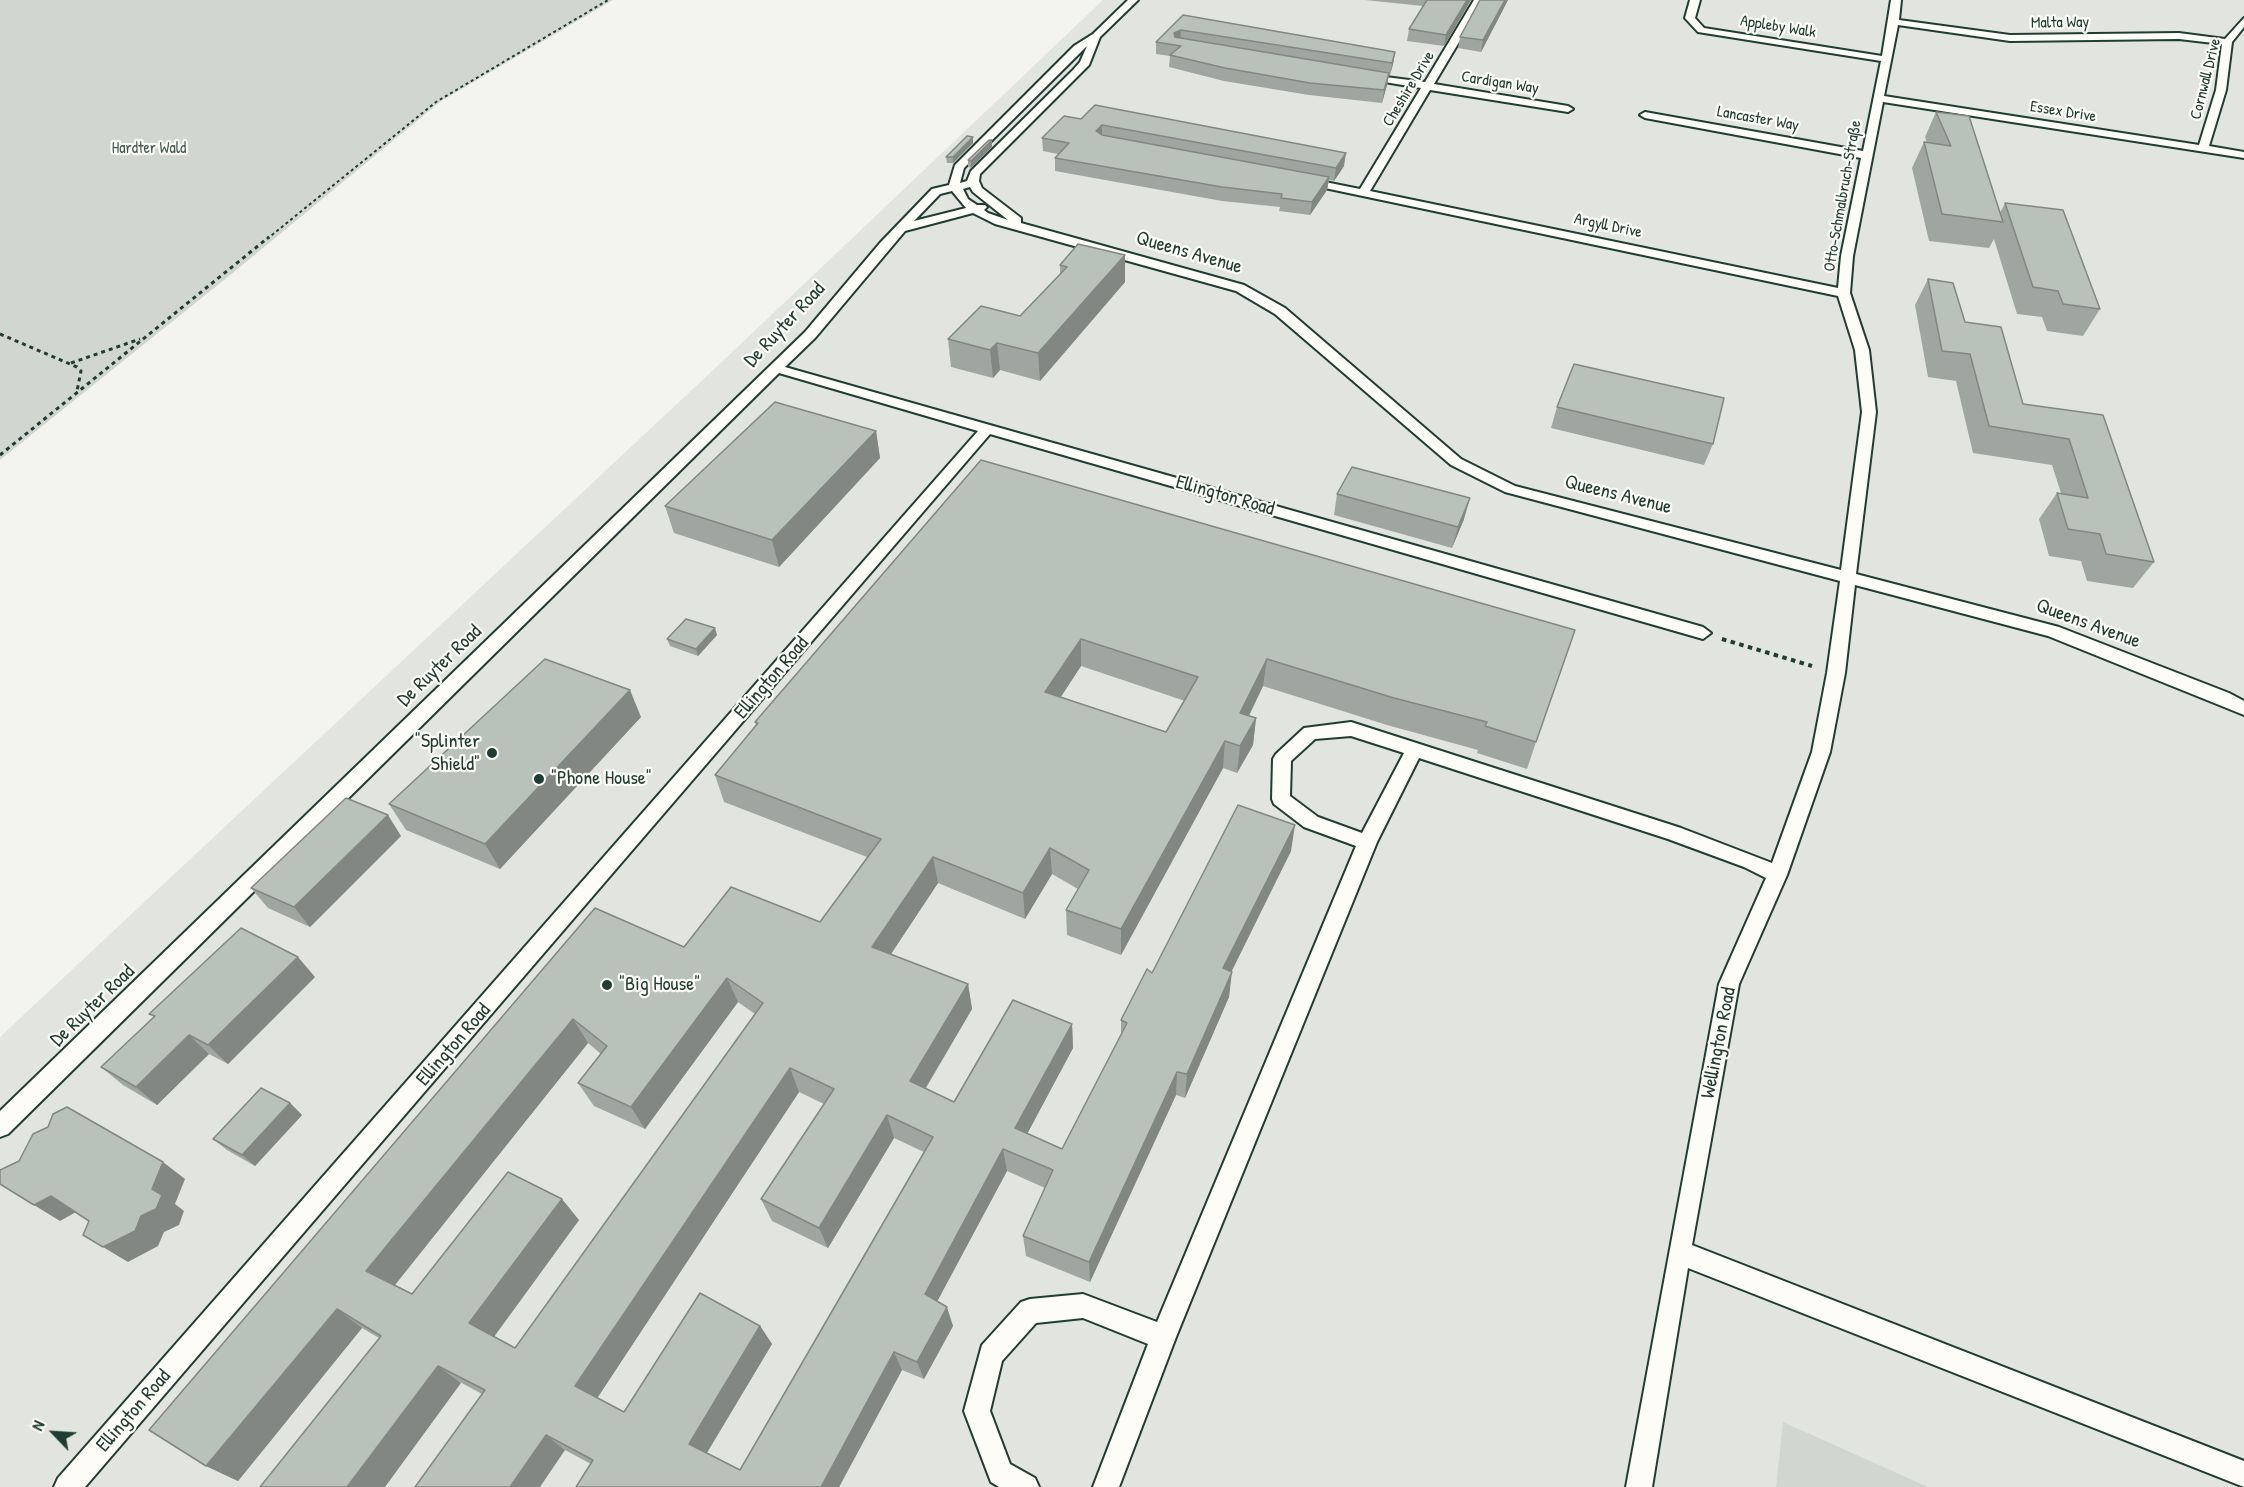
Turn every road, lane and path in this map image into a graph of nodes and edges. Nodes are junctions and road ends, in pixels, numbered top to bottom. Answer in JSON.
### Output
{"nodes":[{"id":1,"x":608,"y":0,"type":"edge"},
{"id":2,"x":1133,"y":0,"type":"edge"},
{"id":3,"x":1479,"y":0,"type":"edge"},
{"id":4,"x":1695,"y":0,"type":"edge"},
{"id":5,"x":1896,"y":0,"type":"edge"},
{"id":6,"x":1894,"y":21,"type":"junction"},
{"id":7,"x":2244,"y":21,"type":"edge"},
{"id":8,"x":1096,"y":36,"type":"junction"},
{"id":9,"x":2227,"y":42,"type":"junction"},
{"id":10,"x":1885,"y":59,"type":"junction"},
{"id":11,"x":1357,"y":75,"type":"edge"},
{"id":12,"x":1428,"y":86,"type":"junction"},
{"id":13,"x":1878,"y":98,"type":"junction"},
{"id":14,"x":1568,"y":109,"type":"dead end"},
{"id":15,"x":1645,"y":115,"type":"dead end"},
{"id":16,"x":2203,"y":148,"type":"junction"},
{"id":17,"x":1865,"y":155,"type":"junction"},
{"id":18,"x":2244,"y":155,"type":"edge"},
{"id":19,"x":1296,"y":180,"type":"edge"},
{"id":20,"x":974,"y":183,"type":"junction"},
{"id":21,"x":955,"y":186,"type":"junction"},
{"id":22,"x":1364,"y":192,"type":"junction"},
{"id":23,"x":994,"y":204,"type":"junction"},
{"id":24,"x":973,"y":208,"type":"junction"},
{"id":25,"x":902,"y":228,"type":"junction"},
{"id":26,"x":1031,"y":231,"type":"junction"},
{"id":27,"x":1844,"y":293,"type":"junction"},
{"id":28,"x":0,"y":334,"type":"edge"},
{"id":29,"x":146,"y":337,"type":"junction"},
{"id":30,"x":70,"y":363,"type":"junction"},
{"id":31,"x":775,"y":368,"type":"junction"},
{"id":32,"x":77,"y":392,"type":"junction"},
{"id":33,"x":987,"y":429,"type":"junction"},
{"id":34,"x":0,"y":455,"type":"edge"},
{"id":35,"x":1850,"y":576,"type":"junction"},
{"id":36,"x":1703,"y":633,"type":"joint"},
{"id":37,"x":1836,"y":673,"type":"junction"},
{"id":38,"x":2223,"y":698,"type":"junction"},
{"id":39,"x":2244,"y":709,"type":"edge"},
{"id":40,"x":2244,"y":721,"type":"edge"},
{"id":41,"x":1414,"y":749,"type":"junction"},
{"id":42,"x":1367,"y":842,"type":"junction"},
{"id":43,"x":1777,"y":875,"type":"junction"},
{"id":44,"x":0,"y":1126,"type":"edge"},
{"id":45,"x":1678,"y":1252,"type":"junction"},
{"id":46,"x":1163,"y":1337,"type":"junction"},
{"id":47,"x":2244,"y":1474,"type":"edge"},
{"id":48,"x":68,"y":1487,"type":"edge"},
{"id":49,"x":1026,"y":1487,"type":"edge"},
{"id":50,"x":1106,"y":1487,"type":"edge"},
{"id":51,"x":1639,"y":1487,"type":"edge"}],
"edges":[{"from":1,"to":29,"type":"path"},
{"from":2,"to":8,"type":"lane"},
{"from":3,"to":12,"type":"lane","name":"Cheshire Drive"},
{"from":4,"to":10,"type":"lane","name":"Appleby Walk"},
{"from":5,"to":6,"type":"lane","name":"Otto-Schmalbruch-Straße"},
{"from":6,"to":9,"type":"lane","name":"Malta Way"},
{"from":6,"to":10,"type":"lane","name":"Otto-Schmalbruch-Straße"},
{"from":7,"to":9,"type":"lane","name":"Cornwall Drive"},
{"from":8,"to":20,"type":"lane"},
{"from":8,"to":21,"type":"lane"},
{"from":9,"to":16,"type":"lane","name":"Cornwall Drive"},
{"from":10,"to":13,"type":"lane","name":"Otto-Schmalbruch-Straße"},
{"from":11,"to":12,"type":"lane","name":"Cardigan Way"},
{"from":12,"to":14,"type":"lane","name":"Cardigan Way"},
{"from":12,"to":22,"type":"lane","name":"Cheshire Drive"},
{"from":13,"to":16,"type":"lane","name":"Essex Drive"},
{"from":13,"to":17,"type":"lane","name":"Otto-Schmalbruch-Straße"},
{"from":15,"to":17,"type":"lane","name":"Lancaster Way"},
{"from":16,"to":18,"type":"lane","name":"Essex Drive"},
{"from":17,"to":27,"type":"lane","name":"Otto-Schmalbruch-Straße"},
{"from":19,"to":22,"type":"lane","name":"Argyll Drive"},
{"from":20,"to":21,"type":"lane","name":"De Ruyter Road"},
{"from":20,"to":23,"type":"lane","name":"Queens Avenue"},
{"from":21,"to":24,"type":"lane","name":"Queens Avenue"},
{"from":21,"to":25,"type":"lane","name":"De Ruyter Road"},
{"from":22,"to":27,"type":"lane","name":"Argyll Drive"},
{"from":23,"to":24,"type":"lane"},
{"from":23,"to":26,"type":"lane","name":"Queens Avenue"},
{"from":24,"to":25,"type":"lane"},
{"from":24,"to":26,"type":"lane","name":"Queens Avenue"},
{"from":25,"to":31,"type":"lane","name":"De Ruyter Road"},
{"from":26,"to":35,"type":"lane","name":"Queens Avenue"},
{"from":27,"to":35,"type":"lane","name":"Otto-Schmalbruch-Straße"},
{"from":28,"to":30,"type":"path"},
{"from":29,"to":30,"type":"path"},
{"from":29,"to":32,"type":"path"},
{"from":30,"to":32,"type":"path"},
{"from":31,"to":33,"type":"lane"},
{"from":31,"to":44,"type":"lane","name":"De Ruyter Road"},
{"from":32,"to":34,"type":"path"},
{"from":33,"to":36,"type":"lane","name":"Ellington Road"},
{"from":33,"to":48,"type":"lane","name":"Ellington Road"},
{"from":35,"to":37,"type":"lane","name":"Wellington Road"},
{"from":35,"to":38,"type":"lane","name":"Queens Avenue"},
{"from":36,"to":37,"type":"path"},
{"from":37,"to":43,"type":"lane","name":"Wellington Road"},
{"from":38,"to":39,"type":"lane","name":"Queens Avenue"},
{"from":38,"to":40,"type":"lane"},
{"from":41,"to":42,"type":"lane"},
{"from":41,"to":42,"type":"lane"},
{"from":41,"to":43,"type":"lane"},
{"from":42,"to":46,"type":"lane"},
{"from":43,"to":45,"type":"lane","name":"Wellington Road"},
{"from":45,"to":47,"type":"lane"},
{"from":45,"to":51,"type":"lane","name":"Wellington Road"},
{"from":46,"to":49,"type":"lane"},
{"from":46,"to":50,"type":"lane"}]}
